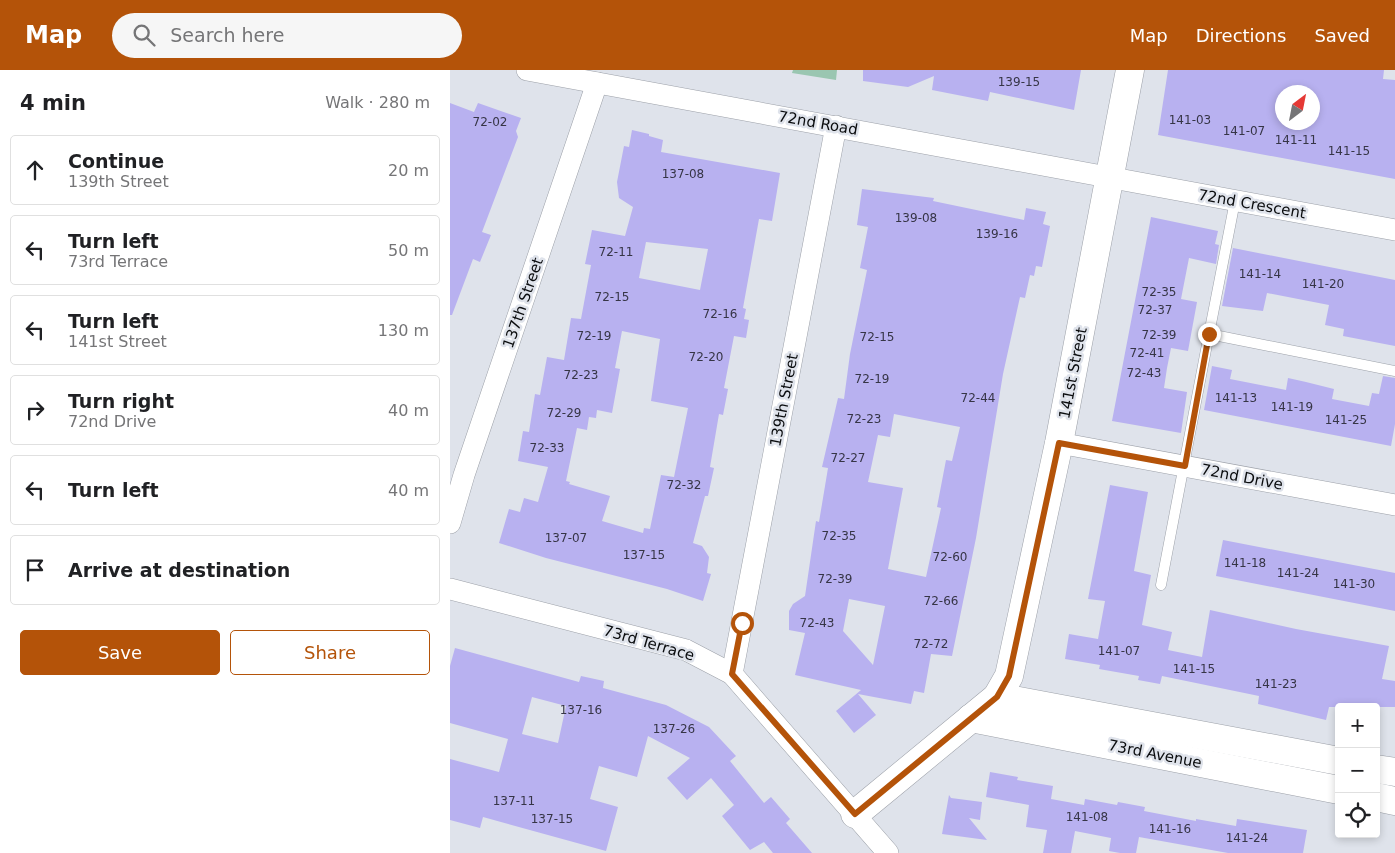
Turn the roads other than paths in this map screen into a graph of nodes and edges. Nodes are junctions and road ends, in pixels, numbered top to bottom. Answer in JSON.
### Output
{"nodes":[{"id":1,"x":527,"y":70,"type":"edge"},
{"id":2,"x":1130,"y":70,"type":"edge"},
{"id":3,"x":597,"y":83,"type":"junction"},
{"id":4,"x":836,"y":126,"type":"junction"},
{"id":5,"x":1110,"y":178,"type":"junction"},
{"id":6,"x":1235,"y":201,"type":"junction"},
{"id":7,"x":1395,"y":230,"type":"edge"},
{"id":8,"x":1209,"y":334,"type":"junction"},
{"id":9,"x":1395,"y":371,"type":"edge"},
{"id":10,"x":1059,"y":443,"type":"junction"},
{"id":11,"x":1185,"y":466,"type":"junction"},
{"id":12,"x":1395,"y":505,"type":"edge"},
{"id":13,"x":450,"y":523,"type":"edge"},
{"id":14,"x":1161,"y":585,"type":"dead end"},
{"id":15,"x":450,"y":589,"type":"edge"},
{"id":16,"x":732,"y":674,"type":"junction"},
{"id":17,"x":997,"y":697,"type":"junction"},
{"id":18,"x":971,"y":718,"type":"junction"},
{"id":19,"x":1335,"y":761,"type":"edge"},
{"id":20,"x":1380,"y":770,"type":"edge"},
{"id":21,"x":1395,"y":772,"type":"edge"},
{"id":22,"x":1335,"y":789,"type":"edge"},
{"id":23,"x":1380,"y":798,"type":"edge"},
{"id":24,"x":1395,"y":800,"type":"edge"},
{"id":25,"x":855,"y":814,"type":"junction"},
{"id":26,"x":888,"y":853,"type":"edge"}],
"edges":[{"from":1,"to":3,"type":"street","name":"72nd Road"},
{"from":2,"to":5,"type":"street","name":"141st Street"},
{"from":3,"to":4,"type":"street","name":"72nd Road"},
{"from":3,"to":13,"type":"street","name":"137th Street"},
{"from":4,"to":5,"type":"street","name":"72nd Road"},
{"from":4,"to":16,"type":"street","name":"139th Street"},
{"from":5,"to":6,"type":"street","name":"72nd Crescent"},
{"from":5,"to":10,"type":"street","name":"141st Street"},
{"from":6,"to":7,"type":"street","name":"72nd Crescent"},
{"from":6,"to":8,"type":"lane"},
{"from":8,"to":9,"type":"lane"},
{"from":8,"to":11,"type":"lane"},
{"from":10,"to":11,"type":"street","name":"72nd Drive"},
{"from":10,"to":17,"type":"street","name":"141st Street"},
{"from":11,"to":12,"type":"street","name":"72nd Drive"},
{"from":11,"to":14,"type":"lane"},
{"from":15,"to":16,"type":"street","name":"73rd Terrace"},
{"from":16,"to":25,"type":"street","name":"73rd Terrace"},
{"from":17,"to":18,"type":"street","name":"141st Street"},
{"from":17,"to":19,"type":"street","name":"73rd Avenue"},
{"from":18,"to":22,"type":"street","name":"73rd Avenue"},
{"from":18,"to":25,"type":"street","name":"141st Street"},
{"from":20,"to":21,"type":"street"},
{"from":23,"to":24,"type":"street"},
{"from":25,"to":26,"type":"street","name":"73rd Terrace"}]}
